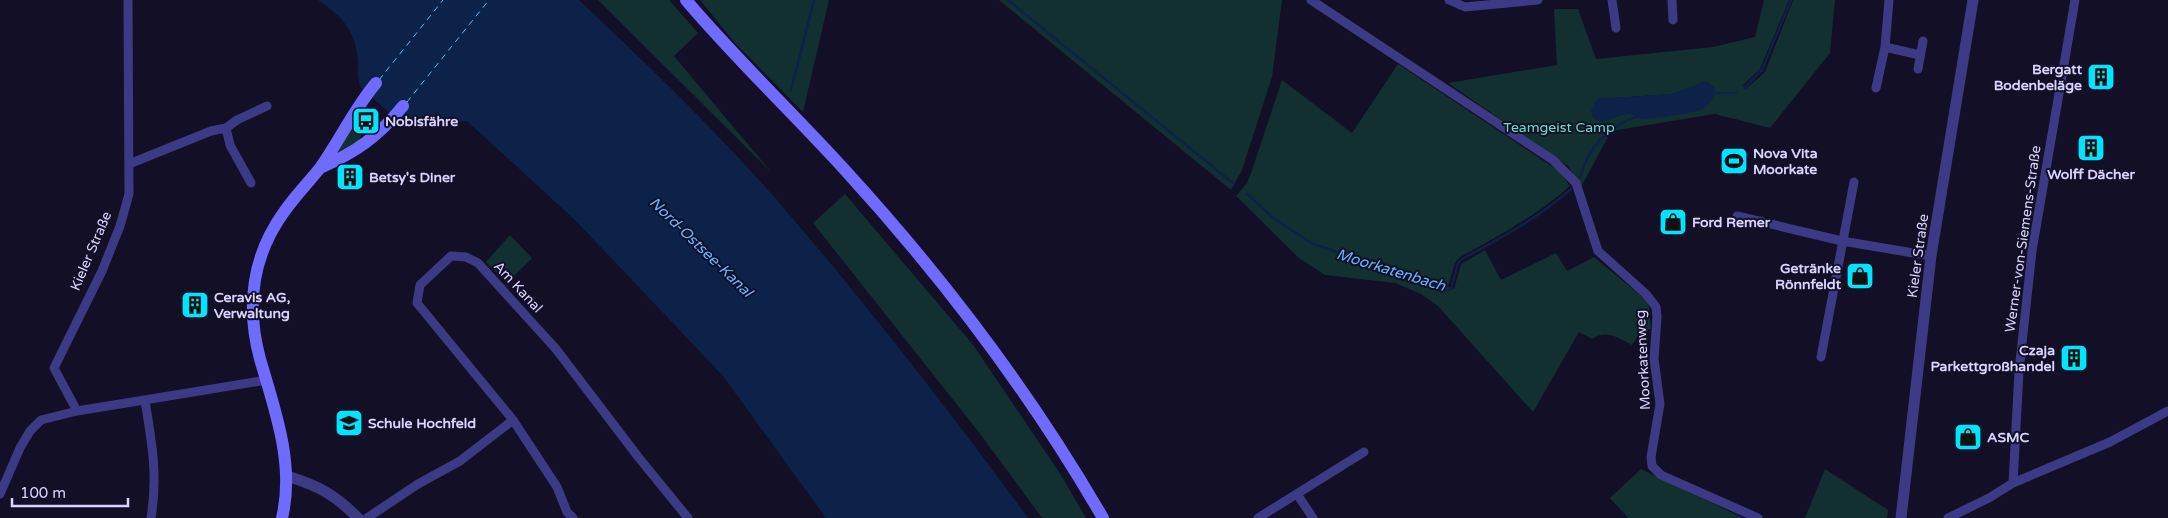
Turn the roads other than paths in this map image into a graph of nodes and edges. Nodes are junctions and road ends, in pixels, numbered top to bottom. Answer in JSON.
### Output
{"nodes":[{"id":1,"x":128,"y":0,"type":"edge"},
{"id":2,"x":686,"y":0,"type":"edge"},
{"id":3,"x":1312,"y":0,"type":"edge"},
{"id":4,"x":1448,"y":0,"type":"edge"},
{"id":5,"x":1538,"y":0,"type":"edge"},
{"id":6,"x":1612,"y":0,"type":"edge"},
{"id":7,"x":1672,"y":0,"type":"edge"},
{"id":8,"x":1889,"y":0,"type":"edge"},
{"id":9,"x":1973,"y":0,"type":"edge"},
{"id":10,"x":2075,"y":0,"type":"edge"},
{"id":11,"x":1673,"y":20,"type":"dead end"},
{"id":12,"x":1616,"y":28,"type":"dead end"},
{"id":13,"x":1923,"y":41,"type":"dead end"},
{"id":14,"x":1885,"y":47,"type":"junction"},
{"id":15,"x":1920,"y":55,"type":"junction"},
{"id":16,"x":1918,"y":69,"type":"dead end"},
{"id":17,"x":376,"y":83,"type":"dead end"},
{"id":18,"x":1876,"y":88,"type":"dead end"},
{"id":19,"x":268,"y":106,"type":"dead end"},
{"id":20,"x":403,"y":106,"type":"dead end"},
{"id":21,"x":226,"y":128,"type":"junction"},
{"id":22,"x":129,"y":164,"type":"junction"},
{"id":23,"x":320,"y":168,"type":"junction"},
{"id":24,"x":1854,"y":182,"type":"dead end"},
{"id":25,"x":251,"y":183,"type":"dead end"},
{"id":26,"x":1737,"y":216,"type":"dead end"},
{"id":27,"x":1842,"y":241,"type":"junction"},
{"id":28,"x":1931,"y":256,"type":"junction"},
{"id":29,"x":1821,"y":357,"type":"dead end"},
{"id":30,"x":267,"y":380,"type":"junction"},
{"id":31,"x":145,"y":401,"type":"junction"},
{"id":32,"x":77,"y":410,"type":"junction"},
{"id":33,"x":2168,"y":411,"type":"edge"},
{"id":34,"x":513,"y":420,"type":"junction"},
{"id":35,"x":1364,"y":452,"type":"dead end"},
{"id":36,"x":287,"y":476,"type":"junction"},
{"id":37,"x":2013,"y":483,"type":"junction"},
{"id":38,"x":0,"y":494,"type":"edge"},
{"id":39,"x":1297,"y":494,"type":"junction"},
{"id":40,"x":151,"y":518,"type":"edge"},
{"id":41,"x":282,"y":518,"type":"edge"},
{"id":42,"x":358,"y":518,"type":"edge"},
{"id":43,"x":367,"y":518,"type":"edge"},
{"id":44,"x":573,"y":518,"type":"edge"},
{"id":45,"x":688,"y":518,"type":"edge"},
{"id":46,"x":1103,"y":518,"type":"edge"},
{"id":47,"x":1258,"y":518,"type":"edge"},
{"id":48,"x":1313,"y":518,"type":"edge"},
{"id":49,"x":1758,"y":518,"type":"edge"},
{"id":50,"x":1901,"y":518,"type":"edge"},
{"id":51,"x":1948,"y":518,"type":"edge"}],
"edges":[{"from":1,"to":22,"type":"street","name":"Kieler Straße"},
{"from":2,"to":46,"type":"main road"},
{"from":3,"to":49,"type":"street","name":"Moorkatenweg"},
{"from":4,"to":5,"type":"street"},
{"from":6,"to":12,"type":"street"},
{"from":7,"to":11,"type":"street"},
{"from":8,"to":14,"type":"street"},
{"from":9,"to":28,"type":"street","name":"Kieler Straße"},
{"from":10,"to":37,"type":"street","name":"Werner-von-Siemens-Straße"},
{"from":13,"to":15,"type":"street"},
{"from":14,"to":15,"type":"street"},
{"from":14,"to":18,"type":"street"},
{"from":15,"to":16,"type":"street"},
{"from":17,"to":23,"type":"main road"},
{"from":19,"to":21,"type":"street"},
{"from":20,"to":23,"type":"main road"},
{"from":21,"to":22,"type":"street"},
{"from":21,"to":25,"type":"street"},
{"from":22,"to":32,"type":"street","name":"Kieler Straße"},
{"from":23,"to":30,"type":"main road"},
{"from":24,"to":27,"type":"street"},
{"from":26,"to":27,"type":"street"},
{"from":27,"to":28,"type":"street"},
{"from":27,"to":29,"type":"street"},
{"from":28,"to":50,"type":"street","name":"Kieler Straße"},
{"from":30,"to":31,"type":"street"},
{"from":30,"to":36,"type":"main road"},
{"from":31,"to":32,"type":"street"},
{"from":31,"to":40,"type":"street"},
{"from":32,"to":38,"type":"street"},
{"from":33,"to":37,"type":"street"},
{"from":34,"to":43,"type":"street"},
{"from":34,"to":44,"type":"street","name":"Am Kanal"},
{"from":34,"to":45,"type":"street","name":"Am Kanal"},
{"from":35,"to":39,"type":"street"},
{"from":36,"to":41,"type":"main road"},
{"from":36,"to":42,"type":"street"},
{"from":37,"to":51,"type":"street"},
{"from":39,"to":47,"type":"street"},
{"from":39,"to":48,"type":"street"}]}
